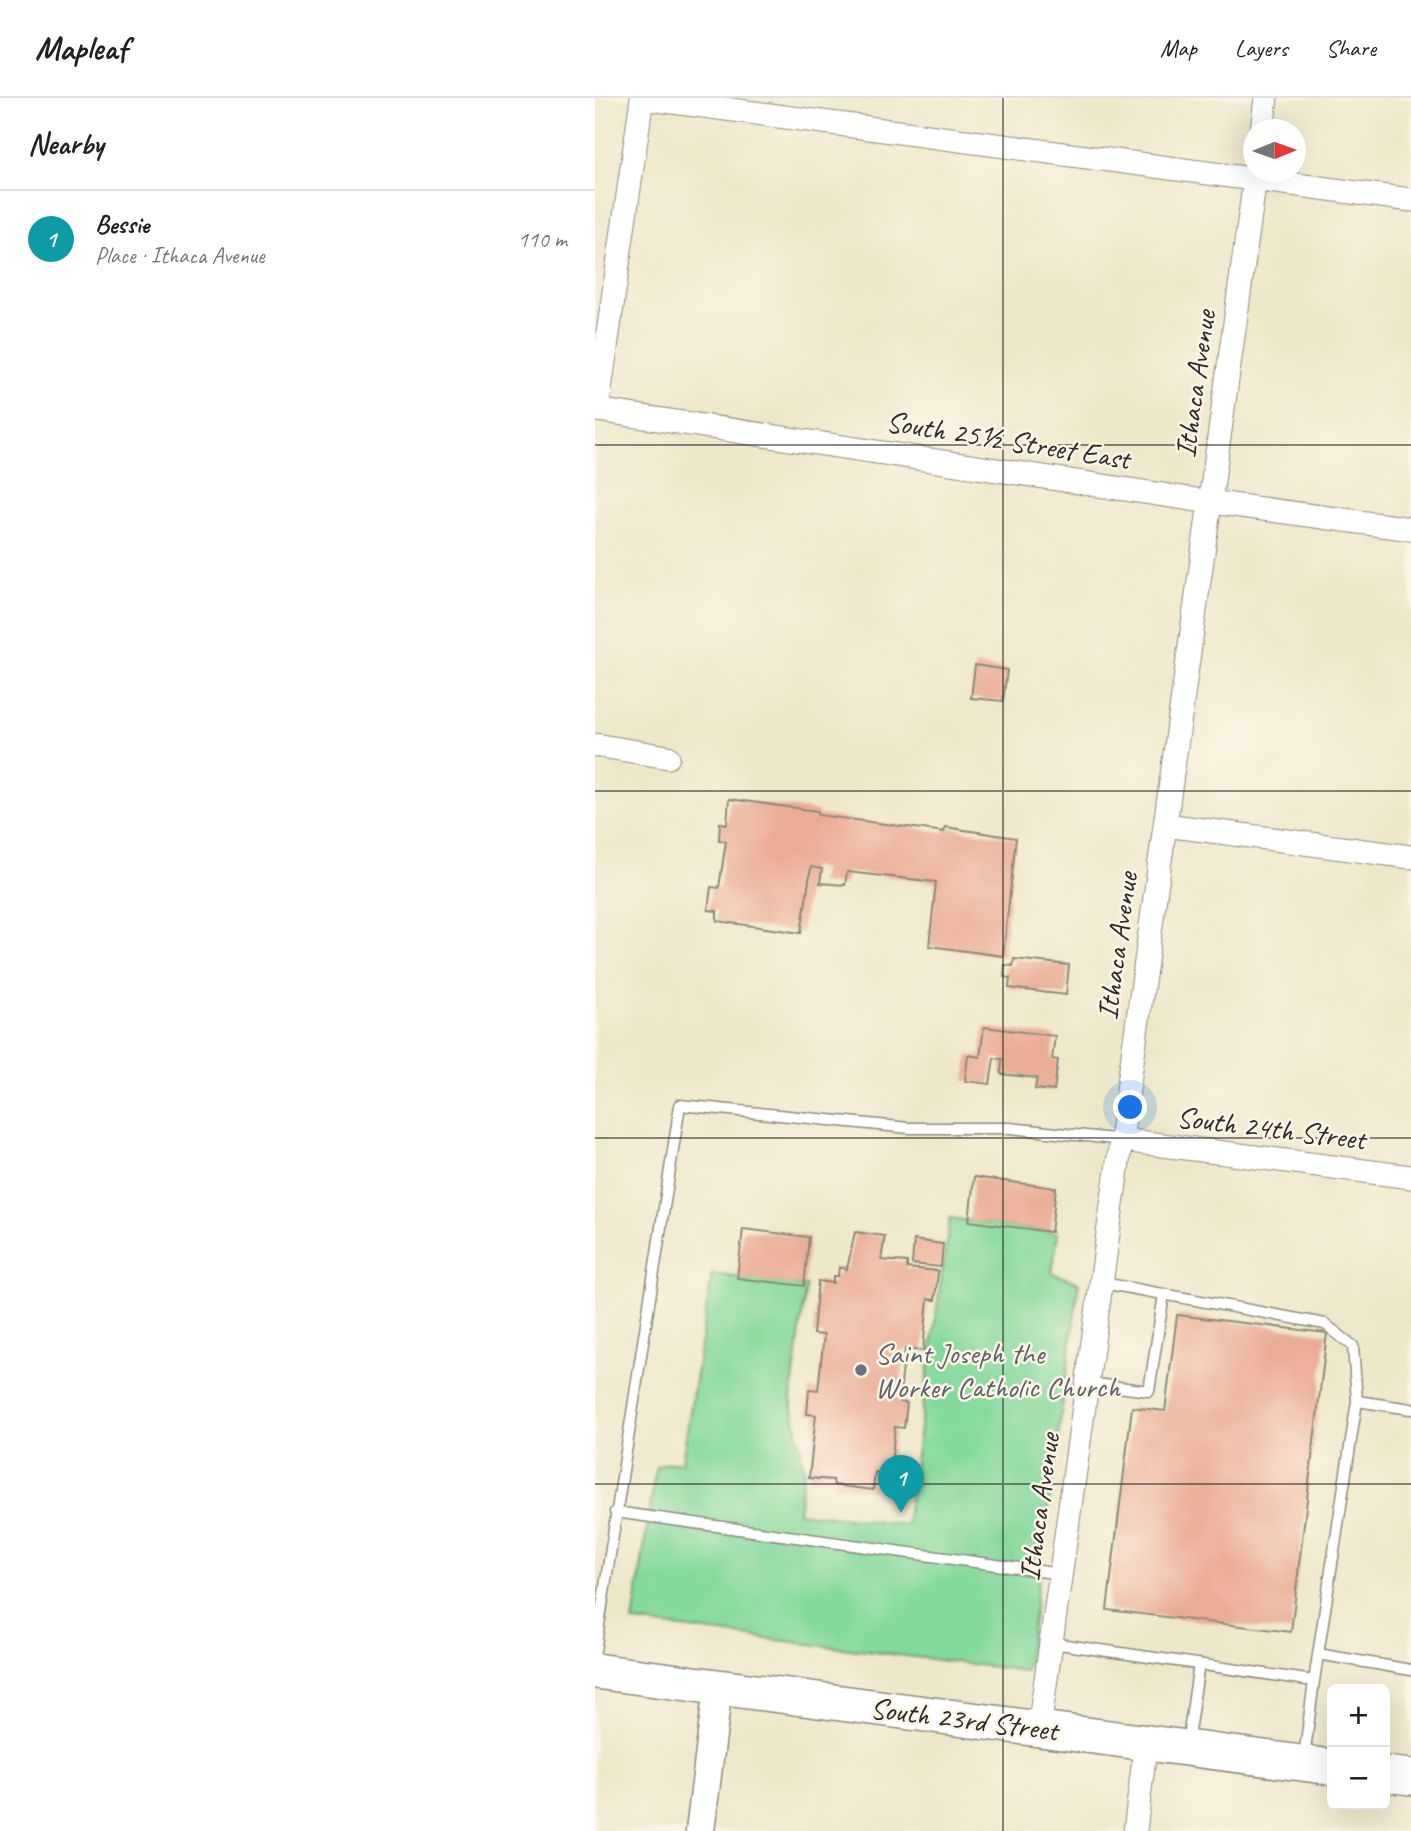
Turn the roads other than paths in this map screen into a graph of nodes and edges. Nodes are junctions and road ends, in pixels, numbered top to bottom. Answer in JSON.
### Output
{"nodes":[{"id":1,"x":642,"y":98,"type":"edge"},
{"id":2,"x":1266,"y":98,"type":"edge"},
{"id":3,"x":1263,"y":119,"type":"edge"},
{"id":4,"x":1243,"y":173,"type":"edge"},
{"id":5,"x":1255,"y":182,"type":"edge"},
{"id":6,"x":1299,"y":182,"type":"edge"},
{"id":7,"x":1411,"y":200,"type":"edge"},
{"id":8,"x":597,"y":410,"type":"edge"},
{"id":9,"x":1210,"y":502,"type":"junction"},
{"id":10,"x":1411,"y":529,"type":"edge"},
{"id":11,"x":595,"y":744,"type":"edge"},
{"id":12,"x":668,"y":757,"type":"dead end"},
{"id":13,"x":1164,"y":825,"type":"junction"},
{"id":14,"x":1411,"y":858,"type":"edge"},
{"id":15,"x":1123,"y":1140,"type":"junction"},
{"id":16,"x":1411,"y":1177,"type":"edge"},
{"id":17,"x":1103,"y":1283,"type":"junction"},
{"id":18,"x":1164,"y":1294,"type":"junction"},
{"id":19,"x":1088,"y":1382,"type":"junction"},
{"id":20,"x":1357,"y":1401,"type":"junction"},
{"id":21,"x":1411,"y":1409,"type":"edge"},
{"id":22,"x":615,"y":1511,"type":"junction"},
{"id":23,"x":1061,"y":1574,"type":"junction"},
{"id":24,"x":1052,"y":1643,"type":"junction"},
{"id":25,"x":595,"y":1651,"type":"edge"},
{"id":26,"x":1318,"y":1654,"type":"junction"},
{"id":27,"x":1199,"y":1664,"type":"junction"},
{"id":28,"x":1411,"y":1670,"type":"edge"},
{"id":29,"x":595,"y":1671,"type":"edge"},
{"id":30,"x":1314,"y":1681,"type":"junction"},
{"id":31,"x":718,"y":1687,"type":"junction"},
{"id":32,"x":1039,"y":1729,"type":"junction"},
{"id":33,"x":1146,"y":1742,"type":"junction"},
{"id":34,"x":1186,"y":1749,"type":"junction"},
{"id":35,"x":1318,"y":1765,"type":"edge"},
{"id":36,"x":1390,"y":1775,"type":"edge"},
{"id":37,"x":1411,"y":1777,"type":"edge"},
{"id":38,"x":699,"y":1831,"type":"edge"},
{"id":39,"x":1135,"y":1831,"type":"edge"}],
"edges":[{"from":1,"to":4,"type":"street"},
{"from":1,"to":8,"type":"street"},
{"from":2,"to":3,"type":"street"},
{"from":5,"to":9,"type":"street","name":"Ithaca Avenue"},
{"from":6,"to":7,"type":"street"},
{"from":8,"to":9,"type":"street","name":"South 25½ Street East"},
{"from":9,"to":10,"type":"street","name":"South 25½ Street East"},
{"from":9,"to":13,"type":"street","name":"Ithaca Avenue"},
{"from":11,"to":12,"type":"street"},
{"from":13,"to":14,"type":"street"},
{"from":13,"to":15,"type":"street","name":"Ithaca Avenue"},
{"from":15,"to":16,"type":"street","name":"South 24th Street"},
{"from":15,"to":17,"type":"street","name":"Ithaca Avenue"},
{"from":15,"to":22,"type":"lane"},
{"from":17,"to":18,"type":"lane"},
{"from":17,"to":19,"type":"street","name":"Ithaca Avenue"},
{"from":18,"to":19,"type":"lane"},
{"from":18,"to":20,"type":"lane"},
{"from":19,"to":23,"type":"street","name":"Ithaca Avenue"},
{"from":20,"to":21,"type":"lane"},
{"from":20,"to":26,"type":"lane"},
{"from":22,"to":23,"type":"lane"},
{"from":22,"to":25,"type":"lane"},
{"from":23,"to":24,"type":"street","name":"Ithaca Avenue"},
{"from":24,"to":27,"type":"lane"},
{"from":24,"to":32,"type":"street","name":"Ithaca Avenue"},
{"from":26,"to":28,"type":"lane"},
{"from":26,"to":30,"type":"lane"},
{"from":27,"to":30,"type":"lane"},
{"from":27,"to":34,"type":"lane"},
{"from":29,"to":31,"type":"main road","name":"South 23rd Street"},
{"from":30,"to":35,"type":"lane"},
{"from":31,"to":32,"type":"main road","name":"South 23rd Street"},
{"from":31,"to":38,"type":"street"},
{"from":32,"to":33,"type":"main road","name":"South 23rd Street"},
{"from":33,"to":34,"type":"main road","name":"South 23rd Street"},
{"from":33,"to":39,"type":"street"},
{"from":34,"to":35,"type":"main road","name":"South 23rd Street"},
{"from":36,"to":37,"type":"main road"}]}
